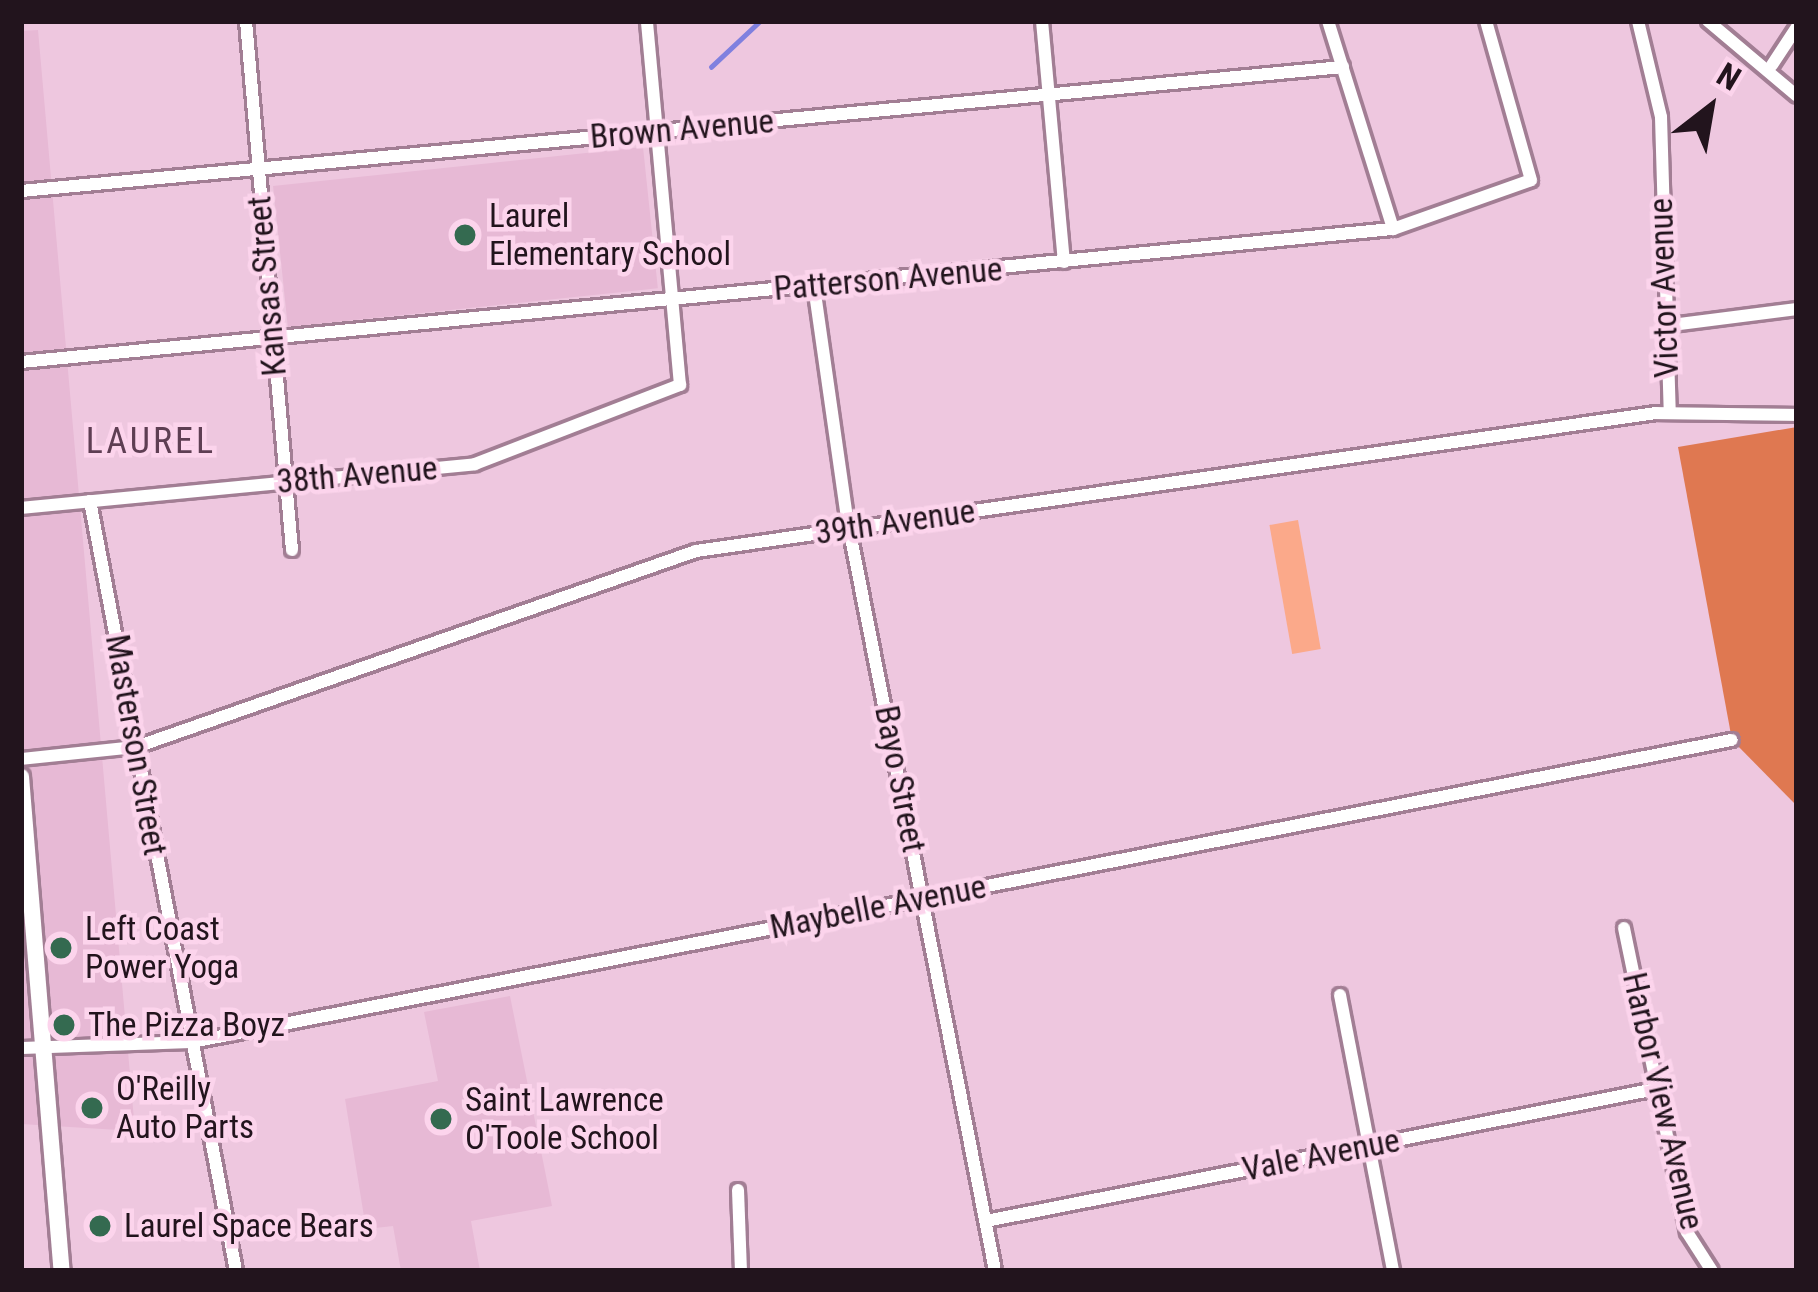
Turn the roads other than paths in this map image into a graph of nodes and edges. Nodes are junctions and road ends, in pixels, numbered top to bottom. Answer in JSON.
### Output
{"nodes":[{"id":1,"x":246,"y":21,"type":"edge"},
{"id":2,"x":646,"y":21,"type":"edge"},
{"id":3,"x":1042,"y":21,"type":"edge"},
{"id":4,"x":1328,"y":21,"type":"edge"},
{"id":5,"x":1486,"y":21,"type":"edge"},
{"id":6,"x":1638,"y":21,"type":"edge"},
{"id":7,"x":1708,"y":21,"type":"edge"},
{"id":8,"x":1797,"y":26,"type":"edge"},
{"id":9,"x":1772,"y":65,"type":"junction"},
{"id":10,"x":1343,"y":67,"type":"junction"},
{"id":11,"x":1049,"y":94,"type":"junction"},
{"id":12,"x":1797,"y":96,"type":"edge"},
{"id":13,"x":658,"y":132,"type":"junction"},
{"id":14,"x":257,"y":168,"type":"junction"},
{"id":15,"x":21,"y":191,"type":"edge"},
{"id":16,"x":1393,"y":229,"type":"junction"},
{"id":17,"x":1064,"y":262,"type":"junction"},
{"id":18,"x":814,"y":286,"type":"junction"},
{"id":19,"x":672,"y":299,"type":"junction"},
{"id":20,"x":1797,"y":309,"type":"edge"},
{"id":21,"x":1664,"y":326,"type":"junction"},
{"id":22,"x":272,"y":337,"type":"junction"},
{"id":23,"x":21,"y":362,"type":"edge"},
{"id":24,"x":1670,"y":413,"type":"junction"},
{"id":25,"x":1797,"y":415,"type":"edge"},
{"id":26,"x":284,"y":482,"type":"junction"},
{"id":27,"x":90,"y":501,"type":"junction"},
{"id":28,"x":21,"y":508,"type":"edge"},
{"id":29,"x":851,"y":529,"type":"junction"},
{"id":30,"x":292,"y":550,"type":"dead end"},
{"id":31,"x":1732,"y":740,"type":"dead end"},
{"id":32,"x":136,"y":747,"type":"junction"},
{"id":33,"x":21,"y":760,"type":"edge"},
{"id":34,"x":21,"y":778,"type":"edge"},
{"id":35,"x":923,"y":898,"type":"junction"},
{"id":36,"x":1624,"y":928,"type":"dead end"},
{"id":37,"x":1340,"y":995,"type":"dead end"},
{"id":38,"x":192,"y":1042,"type":"junction"},
{"id":39,"x":44,"y":1047,"type":"junction"},
{"id":40,"x":21,"y":1048,"type":"edge"},
{"id":41,"x":1656,"y":1089,"type":"junction"},
{"id":42,"x":1369,"y":1145,"type":"junction"},
{"id":43,"x":738,"y":1190,"type":"dead end"},
{"id":44,"x":986,"y":1221,"type":"junction"},
{"id":45,"x":62,"y":1271,"type":"edge"},
{"id":46,"x":236,"y":1271,"type":"edge"},
{"id":47,"x":741,"y":1271,"type":"edge"},
{"id":48,"x":995,"y":1271,"type":"edge"},
{"id":49,"x":1393,"y":1271,"type":"edge"},
{"id":50,"x":1712,"y":1271,"type":"edge"}],
"edges":[{"from":1,"to":14,"type":"street","name":"Kansas Street"},
{"from":2,"to":13,"type":"street"},
{"from":3,"to":11,"type":"street"},
{"from":4,"to":10,"type":"street"},
{"from":5,"to":16,"type":"street","name":"Patterson Avenue"},
{"from":6,"to":21,"type":"street","name":"Victor Avenue"},
{"from":7,"to":9,"type":"street"},
{"from":8,"to":9,"type":"street"},
{"from":9,"to":12,"type":"street"},
{"from":10,"to":11,"type":"street","name":"Brown Avenue"},
{"from":10,"to":16,"type":"street"},
{"from":11,"to":13,"type":"street","name":"Brown Avenue"},
{"from":11,"to":17,"type":"street"},
{"from":13,"to":14,"type":"street","name":"Brown Avenue"},
{"from":13,"to":19,"type":"street"},
{"from":14,"to":15,"type":"street","name":"Brown Avenue"},
{"from":14,"to":22,"type":"street","name":"Kansas Street"},
{"from":16,"to":17,"type":"street","name":"Patterson Avenue"},
{"from":17,"to":18,"type":"street","name":"Patterson Avenue"},
{"from":18,"to":19,"type":"street","name":"Patterson Avenue"},
{"from":18,"to":29,"type":"street","name":"Bayo Street"},
{"from":19,"to":22,"type":"street","name":"Patterson Avenue"},
{"from":19,"to":26,"type":"street","name":"38th Avenue"},
{"from":20,"to":21,"type":"street"},
{"from":21,"to":24,"type":"street","name":"Victor Avenue"},
{"from":22,"to":23,"type":"street","name":"Patterson Avenue"},
{"from":22,"to":26,"type":"street","name":"Kansas Street"},
{"from":24,"to":25,"type":"street","name":"39th Avenue"},
{"from":24,"to":29,"type":"street","name":"39th Avenue"},
{"from":26,"to":27,"type":"street","name":"38th Avenue"},
{"from":26,"to":30,"type":"street","name":"Kansas Street"},
{"from":27,"to":28,"type":"street","name":"38th Avenue"},
{"from":27,"to":32,"type":"street","name":"Masterson Street"},
{"from":29,"to":32,"type":"street","name":"39th Avenue"},
{"from":29,"to":35,"type":"street","name":"Bayo Street"},
{"from":31,"to":35,"type":"street","name":"Maybelle Avenue"},
{"from":32,"to":33,"type":"street","name":"39th Avenue"},
{"from":32,"to":38,"type":"street","name":"Masterson Street"},
{"from":34,"to":39,"type":"main road"},
{"from":35,"to":38,"type":"street","name":"Maybelle Avenue"},
{"from":35,"to":44,"type":"street","name":"Bayo Street"},
{"from":36,"to":41,"type":"street","name":"Harbor View Avenue"},
{"from":37,"to":42,"type":"street"},
{"from":38,"to":39,"type":"street","name":"Maybelle Avenue"},
{"from":38,"to":46,"type":"street","name":"Masterson Street"},
{"from":39,"to":40,"type":"street","name":"Maybelle Avenue"},
{"from":39,"to":45,"type":"main road"},
{"from":41,"to":42,"type":"street","name":"Vale Avenue"},
{"from":41,"to":50,"type":"street","name":"Harbor View Avenue"},
{"from":42,"to":44,"type":"street","name":"Vale Avenue"},
{"from":42,"to":49,"type":"street"},
{"from":43,"to":47,"type":"street"},
{"from":44,"to":48,"type":"street","name":"Bayo Street"}]}
